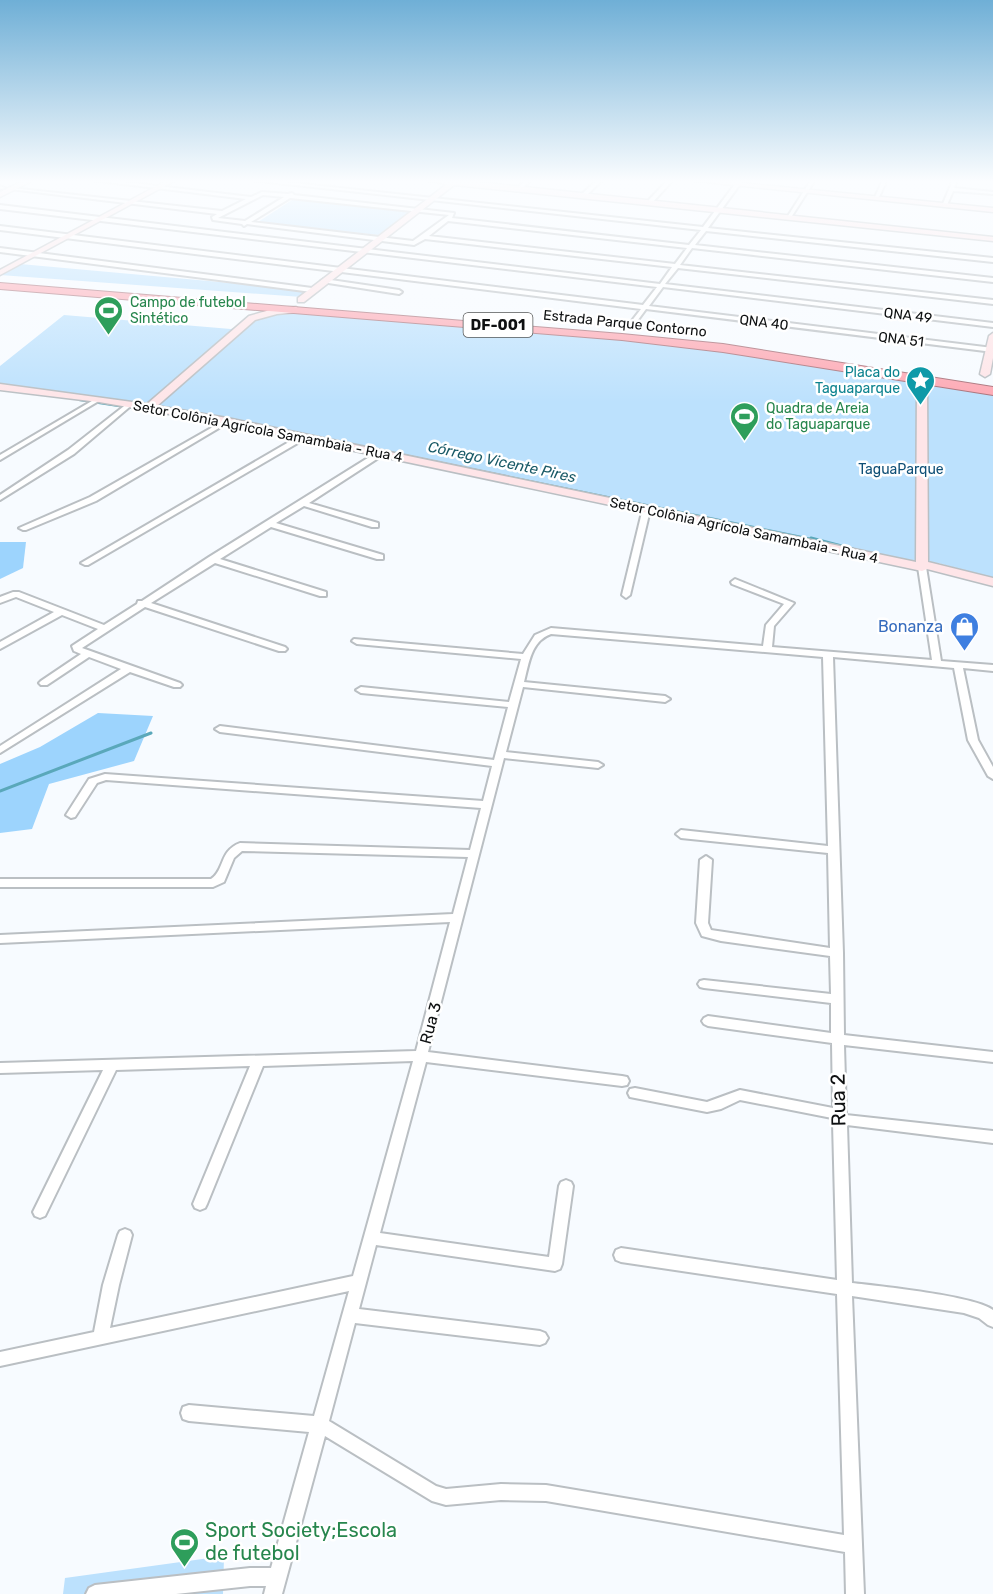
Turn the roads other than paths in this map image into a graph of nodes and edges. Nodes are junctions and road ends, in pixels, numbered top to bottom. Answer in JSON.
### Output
{"nodes":[{"id":1,"x":35,"y":254,"type":"edge"},
{"id":2,"x":38,"y":254,"type":"edge"},
{"id":3,"x":217,"y":254,"type":"edge"},
{"id":4,"x":358,"y":254,"type":"edge"},
{"id":5,"x":400,"y":254,"type":"edge"},
{"id":6,"x":580,"y":254,"type":"edge"},
{"id":7,"x":685,"y":254,"type":"edge"},
{"id":8,"x":762,"y":254,"type":"edge"},
{"id":9,"x":940,"y":254,"type":"edge"},
{"id":10,"x":993,"y":260,"type":"edge"},
{"id":11,"x":677,"y":265,"type":"junction"},
{"id":12,"x":339,"y":269,"type":"junction"},
{"id":13,"x":0,"y":275,"type":"edge"},
{"id":14,"x":993,"y":280,"type":"edge"},
{"id":15,"x":324,"y":281,"type":"junction"},
{"id":16,"x":88,"y":284,"type":"junction"},
{"id":17,"x":0,"y":286,"type":"edge"},
{"id":18,"x":661,"y":286,"type":"junction"},
{"id":19,"x":312,"y":290,"type":"junction"},
{"id":20,"x":75,"y":292,"type":"junction"},
{"id":21,"x":399,"y":292,"type":"dead end"},
{"id":22,"x":199,"y":301,"type":"junction"},
{"id":23,"x":993,"y":302,"type":"edge"},
{"id":24,"x":304,"y":305,"type":"junction"},
{"id":25,"x":390,"y":307,"type":"junction"},
{"id":26,"x":645,"y":307,"type":"junction"},
{"id":27,"x":380,"y":315,"type":"junction"},
{"id":28,"x":252,"y":318,"type":"junction"},
{"id":29,"x":530,"y":323,"type":"junction"},
{"id":30,"x":993,"y":325,"type":"edge"},
{"id":31,"x":630,"y":327,"type":"junction"},
{"id":32,"x":812,"y":328,"type":"joint"},
{"id":33,"x":993,"y":336,"type":"edge"},
{"id":34,"x":726,"y":344,"type":"junction"},
{"id":35,"x":991,"y":350,"type":"edge"},
{"id":36,"x":892,"y":369,"type":"junction"},
{"id":37,"x":987,"y":378,"type":"edge"},
{"id":38,"x":922,"y":379,"type":"junction"},
{"id":39,"x":0,"y":387,"type":"edge"},
{"id":40,"x":993,"y":391,"type":"edge"},
{"id":41,"x":99,"y":399,"type":"junction"},
{"id":42,"x":130,"y":404,"type":"junction"},
{"id":43,"x":150,"y":407,"type":"junction"},
{"id":44,"x":227,"y":421,"type":"junction"},
{"id":45,"x":304,"y":437,"type":"junction"},
{"id":46,"x":382,"y":453,"type":"junction"},
{"id":47,"x":0,"y":458,"type":"edge"},
{"id":48,"x":0,"y":498,"type":"edge"},
{"id":49,"x":302,"y":503,"type":"junction"},
{"id":50,"x":646,"y":510,"type":"junction"},
{"id":51,"x":270,"y":524,"type":"junction"},
{"id":52,"x":375,"y":525,"type":"dead end"},
{"id":53,"x":23,"y":528,"type":"dead end"},
{"id":54,"x":380,"y":556,"type":"dead end"},
{"id":55,"x":212,"y":559,"type":"junction"},
{"id":56,"x":86,"y":563,"type":"dead end"},
{"id":57,"x":922,"y":566,"type":"junction"},
{"id":58,"x":735,"y":582,"type":"dead end"},
{"id":59,"x":993,"y":582,"type":"edge"},
{"id":60,"x":323,"y":594,"type":"dead end"},
{"id":61,"x":626,"y":595,"type":"dead end"},
{"id":62,"x":0,"y":600,"type":"edge"},
{"id":63,"x":141,"y":603,"type":"junction"},
{"id":64,"x":62,"y":611,"type":"junction"},
{"id":65,"x":105,"y":627,"type":"junction"},
{"id":66,"x":357,"y":641,"type":"dead end"},
{"id":67,"x":0,"y":646,"type":"edge"},
{"id":68,"x":282,"y":650,"type":"dead end"},
{"id":69,"x":767,"y":650,"type":"junction"},
{"id":70,"x":88,"y":654,"type":"junction"},
{"id":71,"x":828,"y":655,"type":"junction"},
{"id":72,"x":526,"y":657,"type":"junction"},
{"id":73,"x":938,"y":663,"type":"junction"},
{"id":74,"x":958,"y":665,"type":"junction"},
{"id":75,"x":129,"y":668,"type":"junction"},
{"id":76,"x":993,"y":668,"type":"edge"},
{"id":77,"x":44,"y":683,"type":"dead end"},
{"id":78,"x":519,"y":684,"type":"junction"},
{"id":79,"x":177,"y":685,"type":"dead end"},
{"id":80,"x":361,"y":690,"type":"dead end"},
{"id":81,"x":665,"y":699,"type":"dead end"},
{"id":82,"x":513,"y":705,"type":"junction"},
{"id":83,"x":220,"y":729,"type":"dead end"},
{"id":84,"x":0,"y":750,"type":"edge"},
{"id":85,"x":500,"y":759,"type":"junction"},
{"id":86,"x":598,"y":765,"type":"dead end"},
{"id":87,"x":993,"y":776,"type":"edge"},
{"id":88,"x":486,"y":805,"type":"junction"},
{"id":89,"x":70,"y":815,"type":"dead end"},
{"id":90,"x":681,"y":834,"type":"dead end"},
{"id":91,"x":834,"y":850,"type":"junction"},
{"id":92,"x":473,"y":854,"type":"junction"},
{"id":93,"x":706,"y":860,"type":"dead end"},
{"id":94,"x":0,"y":883,"type":"edge"},
{"id":95,"x":457,"y":918,"type":"junction"},
{"id":96,"x":0,"y":939,"type":"edge"},
{"id":97,"x":837,"y":952,"type":"junction"},
{"id":98,"x":704,"y":984,"type":"dead end"},
{"id":99,"x":837,"y":999,"type":"junction"},
{"id":100,"x":708,"y":1021,"type":"dead end"},
{"id":101,"x":837,"y":1039,"type":"junction"},
{"id":102,"x":421,"y":1056,"type":"junction"},
{"id":103,"x":993,"y":1057,"type":"edge"},
{"id":104,"x":259,"y":1060,"type":"junction"},
{"id":105,"x":112,"y":1065,"type":"junction"},
{"id":106,"x":0,"y":1068,"type":"edge"},
{"id":107,"x":622,"y":1081,"type":"dead end"},
{"id":108,"x":635,"y":1092,"type":"dead end"},
{"id":109,"x":838,"y":1116,"type":"junction"},
{"id":110,"x":993,"y":1137,"type":"edge"},
{"id":111,"x":566,"y":1186,"type":"dead end"},
{"id":112,"x":200,"y":1204,"type":"dead end"},
{"id":113,"x":40,"y":1212,"type":"dead end"},
{"id":114,"x":125,"y":1235,"type":"dead end"},
{"id":115,"x":370,"y":1238,"type":"junction"},
{"id":116,"x":621,"y":1255,"type":"dead end"},
{"id":117,"x":358,"y":1282,"type":"junction"},
{"id":118,"x":843,"y":1289,"type":"junction"},
{"id":119,"x":349,"y":1315,"type":"junction"},
{"id":120,"x":993,"y":1320,"type":"edge"},
{"id":121,"x":101,"y":1336,"type":"junction"},
{"id":122,"x":540,"y":1338,"type":"dead end"},
{"id":123,"x":0,"y":1359,"type":"edge"},
{"id":124,"x":189,"y":1413,"type":"dead end"},
{"id":125,"x":321,"y":1425,"type":"junction"},
{"id":126,"x":853,"y":1545,"type":"junction"},
{"id":127,"x":275,"y":1585,"type":"edge"},
{"id":128,"x":95,"y":1594,"type":"edge"},
{"id":129,"x":855,"y":1594,"type":"edge"}],
"edges":[{"from":1,"to":13,"type":"street"},
{"from":2,"to":19,"type":"street"},
{"from":3,"to":12,"type":"street","name":"QNA 40"},
{"from":4,"to":12,"type":"street"},
{"from":5,"to":18,"type":"street","name":"QNA 49"},
{"from":6,"to":11,"type":"street"},
{"from":7,"to":11,"type":"street"},
{"from":8,"to":14,"type":"street"},
{"from":9,"to":10,"type":"street"},
{"from":11,"to":18,"type":"street"},
{"from":11,"to":23,"type":"street"},
{"from":12,"to":15,"type":"street"},
{"from":12,"to":26,"type":"street","name":"QNA 40"},
{"from":13,"to":16,"type":"highway","name":"Estrada Parque Contorno","number":"DF-001"},
{"from":15,"to":19,"type":"street"},
{"from":15,"to":21,"type":"street"},
{"from":16,"to":20,"type":"highway"},
{"from":16,"to":24,"type":"highway","name":"Estrada Parque Contorno","number":"DF-001"},
{"from":17,"to":20,"type":"highway","name":"Estrada Parque Contorno","number":"DF-001"},
{"from":18,"to":26,"type":"street"},
{"from":18,"to":30,"type":"street","name":"QNA 49"},
{"from":19,"to":24,"type":"street"},
{"from":20,"to":22,"type":"highway","name":"Estrada Parque Contorno","number":"DF-001"},
{"from":22,"to":24,"type":"highway","name":"Estrada Parque Contorno","number":"DF-001"},
{"from":22,"to":28,"type":"street"},
{"from":24,"to":25,"type":"highway","name":"Estrada Parque Contorno","number":"DF-001"},
{"from":24,"to":27,"type":"highway","name":"Estrada Parque Contorno","number":"DF-001"},
{"from":24,"to":28,"type":"street"},
{"from":25,"to":27,"type":"highway"},
{"from":25,"to":29,"type":"highway","name":"Estrada Parque Contorno","number":"DF-001"},
{"from":26,"to":31,"type":"street"},
{"from":26,"to":32,"type":"street","name":"QNA 40"},
{"from":27,"to":29,"type":"highway","name":"Estrada Parque Contorno","number":"DF-001"},
{"from":28,"to":43,"type":"street"},
{"from":29,"to":31,"type":"highway","name":"Estrada Parque Contorno","number":"DF-001"},
{"from":29,"to":34,"type":"highway","name":"Estrada Parque Contorno","number":"DF-001"},
{"from":31,"to":34,"type":"highway","name":"Estrada Parque Contorno","number":"DF-001"},
{"from":32,"to":35,"type":"street","name":"QNA 51"},
{"from":33,"to":35,"type":"street"},
{"from":34,"to":36,"type":"highway","name":"Estrada Parque Contorno","number":"DF-001"},
{"from":35,"to":37,"type":"street"},
{"from":36,"to":37,"type":"highway","name":"Estrada Parque Contorno","number":"DF-001"},
{"from":36,"to":38,"type":"highway","name":"Estrada Parque Contorno","number":"DF-001"},
{"from":38,"to":40,"type":"highway","name":"Estrada Parque Contorno","number":"DF-001"},
{"from":38,"to":57,"type":"street"},
{"from":39,"to":41,"type":"street","name":"Setor Colônia Agrícola Samambaia - Rua 4"},
{"from":41,"to":42,"type":"street","name":"Setor Colônia Agrícola Samambaia - Rua 4"},
{"from":41,"to":47,"type":"street"},
{"from":42,"to":43,"type":"street","name":"Setor Colônia Agrícola Samambaia - Rua 4"},
{"from":42,"to":48,"type":"street"},
{"from":43,"to":44,"type":"street","name":"Setor Colônia Agrícola Samambaia - Rua 4"},
{"from":44,"to":45,"type":"street","name":"Setor Colônia Agrícola Samambaia - Rua 4"},
{"from":44,"to":53,"type":"street"},
{"from":45,"to":46,"type":"street","name":"Setor Colônia Agrícola Samambaia - Rua 4"},
{"from":45,"to":56,"type":"street"},
{"from":46,"to":49,"type":"street"},
{"from":46,"to":50,"type":"street","name":"Setor Colônia Agrícola Samambaia - Rua 4"},
{"from":49,"to":51,"type":"street"},
{"from":49,"to":52,"type":"street"},
{"from":50,"to":57,"type":"street","name":"Setor Colônia Agrícola Samambaia - Rua 4"},
{"from":50,"to":61,"type":"street"},
{"from":51,"to":54,"type":"street"},
{"from":51,"to":55,"type":"street"},
{"from":55,"to":60,"type":"street"},
{"from":55,"to":63,"type":"street"},
{"from":57,"to":59,"type":"street","name":"Setor Colônia Agrícola Samambaia - Rua 4"},
{"from":57,"to":73,"type":"street"},
{"from":58,"to":69,"type":"street"},
{"from":62,"to":64,"type":"street"},
{"from":63,"to":65,"type":"street"},
{"from":63,"to":68,"type":"street"},
{"from":64,"to":65,"type":"street"},
{"from":64,"to":67,"type":"street"},
{"from":65,"to":70,"type":"street"},
{"from":66,"to":72,"type":"street"},
{"from":69,"to":71,"type":"street"},
{"from":69,"to":72,"type":"street","name":"Rua 3"},
{"from":70,"to":75,"type":"street"},
{"from":70,"to":77,"type":"street"},
{"from":71,"to":73,"type":"street"},
{"from":71,"to":91,"type":"street","name":"Rua 2"},
{"from":72,"to":78,"type":"street","name":"Rua 3"},
{"from":73,"to":74,"type":"street"},
{"from":74,"to":76,"type":"street"},
{"from":74,"to":87,"type":"street"},
{"from":75,"to":79,"type":"street"},
{"from":75,"to":84,"type":"street"},
{"from":78,"to":81,"type":"street"},
{"from":78,"to":82,"type":"street","name":"Rua 3"},
{"from":80,"to":82,"type":"street"},
{"from":82,"to":85,"type":"street","name":"Rua 3"},
{"from":83,"to":85,"type":"street"},
{"from":85,"to":86,"type":"street"},
{"from":85,"to":88,"type":"street","name":"Rua 3"},
{"from":88,"to":89,"type":"street"},
{"from":88,"to":92,"type":"street","name":"Rua 3"},
{"from":90,"to":91,"type":"street"},
{"from":91,"to":97,"type":"street","name":"Rua 2"},
{"from":92,"to":94,"type":"street"},
{"from":92,"to":95,"type":"street","name":"Rua 3"},
{"from":93,"to":97,"type":"street"},
{"from":95,"to":96,"type":"street"},
{"from":95,"to":102,"type":"street","name":"Rua 3"},
{"from":97,"to":99,"type":"street","name":"Rua 2"},
{"from":98,"to":99,"type":"street"},
{"from":99,"to":101,"type":"street","name":"Rua 2"},
{"from":100,"to":101,"type":"street"},
{"from":101,"to":103,"type":"street"},
{"from":101,"to":109,"type":"street","name":"Rua 2"},
{"from":102,"to":104,"type":"street"},
{"from":102,"to":107,"type":"street"},
{"from":102,"to":115,"type":"street","name":"Rua 3"},
{"from":104,"to":105,"type":"street"},
{"from":104,"to":112,"type":"street"},
{"from":105,"to":106,"type":"street"},
{"from":105,"to":113,"type":"street"},
{"from":108,"to":109,"type":"street"},
{"from":109,"to":110,"type":"street"},
{"from":109,"to":118,"type":"street","name":"Rua 2"},
{"from":111,"to":115,"type":"street"},
{"from":114,"to":121,"type":"street"},
{"from":115,"to":117,"type":"street","name":"Rua 3"},
{"from":116,"to":118,"type":"street"},
{"from":117,"to":119,"type":"street","name":"Rua 3"},
{"from":117,"to":121,"type":"street"},
{"from":118,"to":120,"type":"street"},
{"from":118,"to":126,"type":"street","name":"Rua 2"},
{"from":119,"to":122,"type":"street"},
{"from":119,"to":125,"type":"street","name":"Rua 3"},
{"from":121,"to":123,"type":"street"},
{"from":124,"to":125,"type":"street"},
{"from":125,"to":126,"type":"street"},
{"from":125,"to":127,"type":"street","name":"Rua 3"},
{"from":126,"to":129,"type":"street","name":"Rua 2"},
{"from":127,"to":128,"type":"street"}]}
